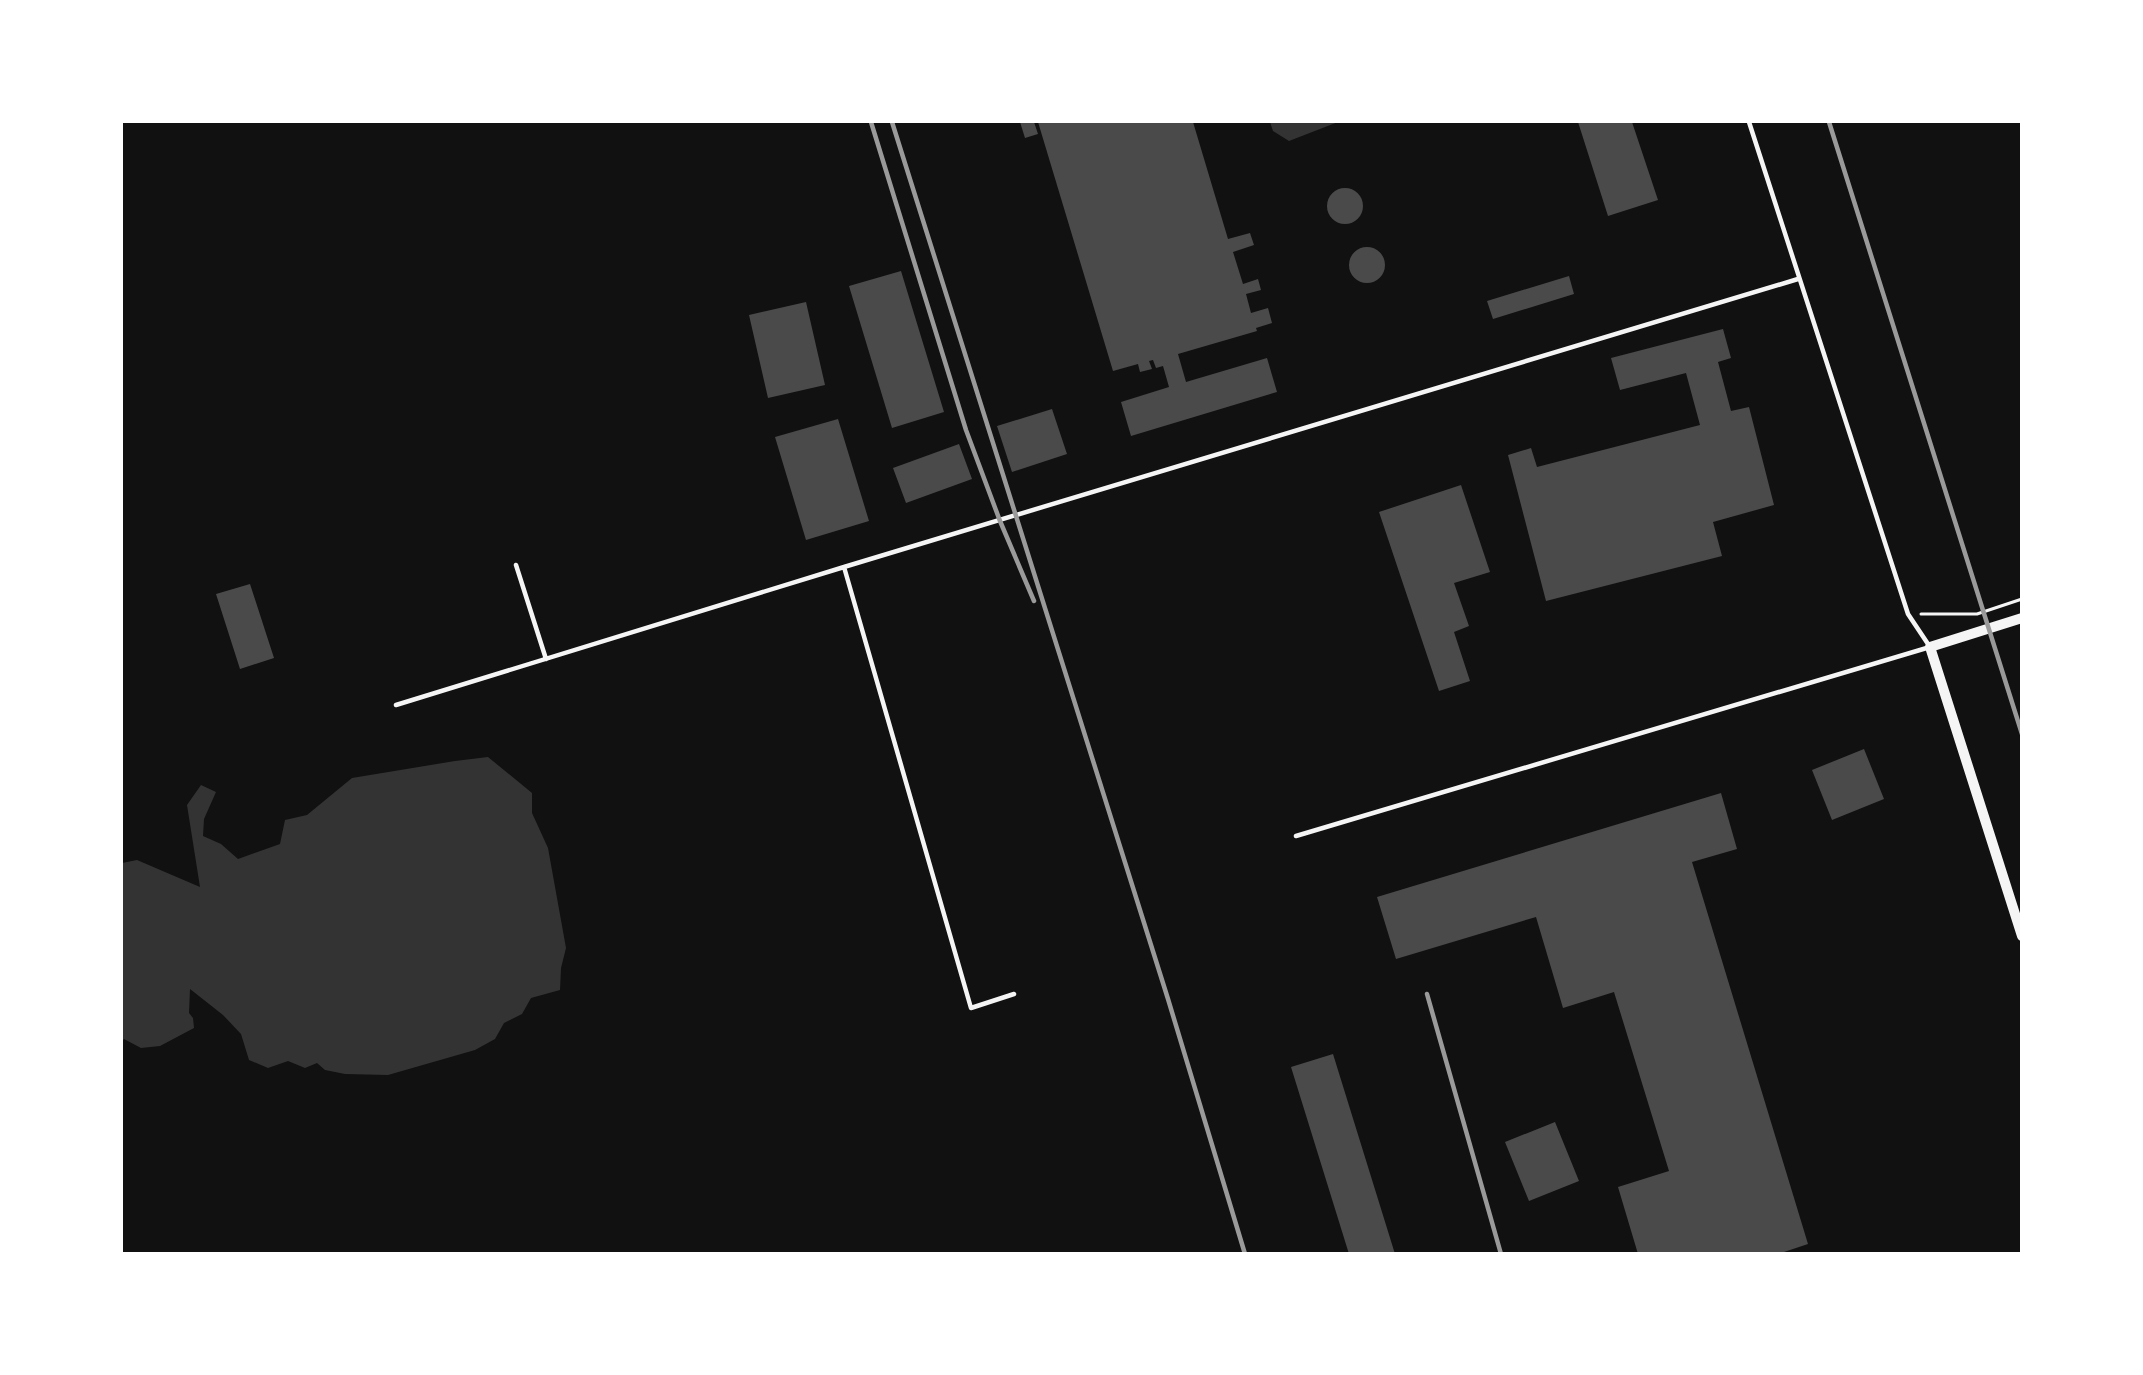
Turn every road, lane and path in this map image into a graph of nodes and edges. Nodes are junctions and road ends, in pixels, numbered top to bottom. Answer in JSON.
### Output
{"nodes":[{"id":1,"x":1749,"y":122,"type":"edge"},
{"id":2,"x":1798,"y":279,"type":"junction"},
{"id":3,"x":516,"y":565,"type":"dead end"},
{"id":4,"x":844,"y":567,"type":"junction"},
{"id":5,"x":2022,"y":599,"type":"edge"},
{"id":6,"x":1908,"y":615,"type":"junction"},
{"id":7,"x":2022,"y":618,"type":"edge"},
{"id":8,"x":1930,"y":647,"type":"junction"},
{"id":9,"x":546,"y":659,"type":"junction"},
{"id":10,"x":396,"y":705,"type":"dead end"},
{"id":11,"x":1296,"y":836,"type":"dead end"},
{"id":12,"x":2022,"y":936,"type":"edge"},
{"id":13,"x":1014,"y":994,"type":"dead end"}],
"edges":[{"from":1,"to":2,"type":"lane"},
{"from":2,"to":4,"type":"lane"},
{"from":2,"to":6,"type":"lane"},
{"from":3,"to":9,"type":"lane"},
{"from":4,"to":9,"type":"lane"},
{"from":4,"to":13,"type":"lane"},
{"from":5,"to":6,"type":"path"},
{"from":6,"to":8,"type":"lane"},
{"from":7,"to":8,"type":"street"},
{"from":8,"to":11,"type":"lane"},
{"from":8,"to":12,"type":"street"},
{"from":9,"to":10,"type":"lane"}]}
